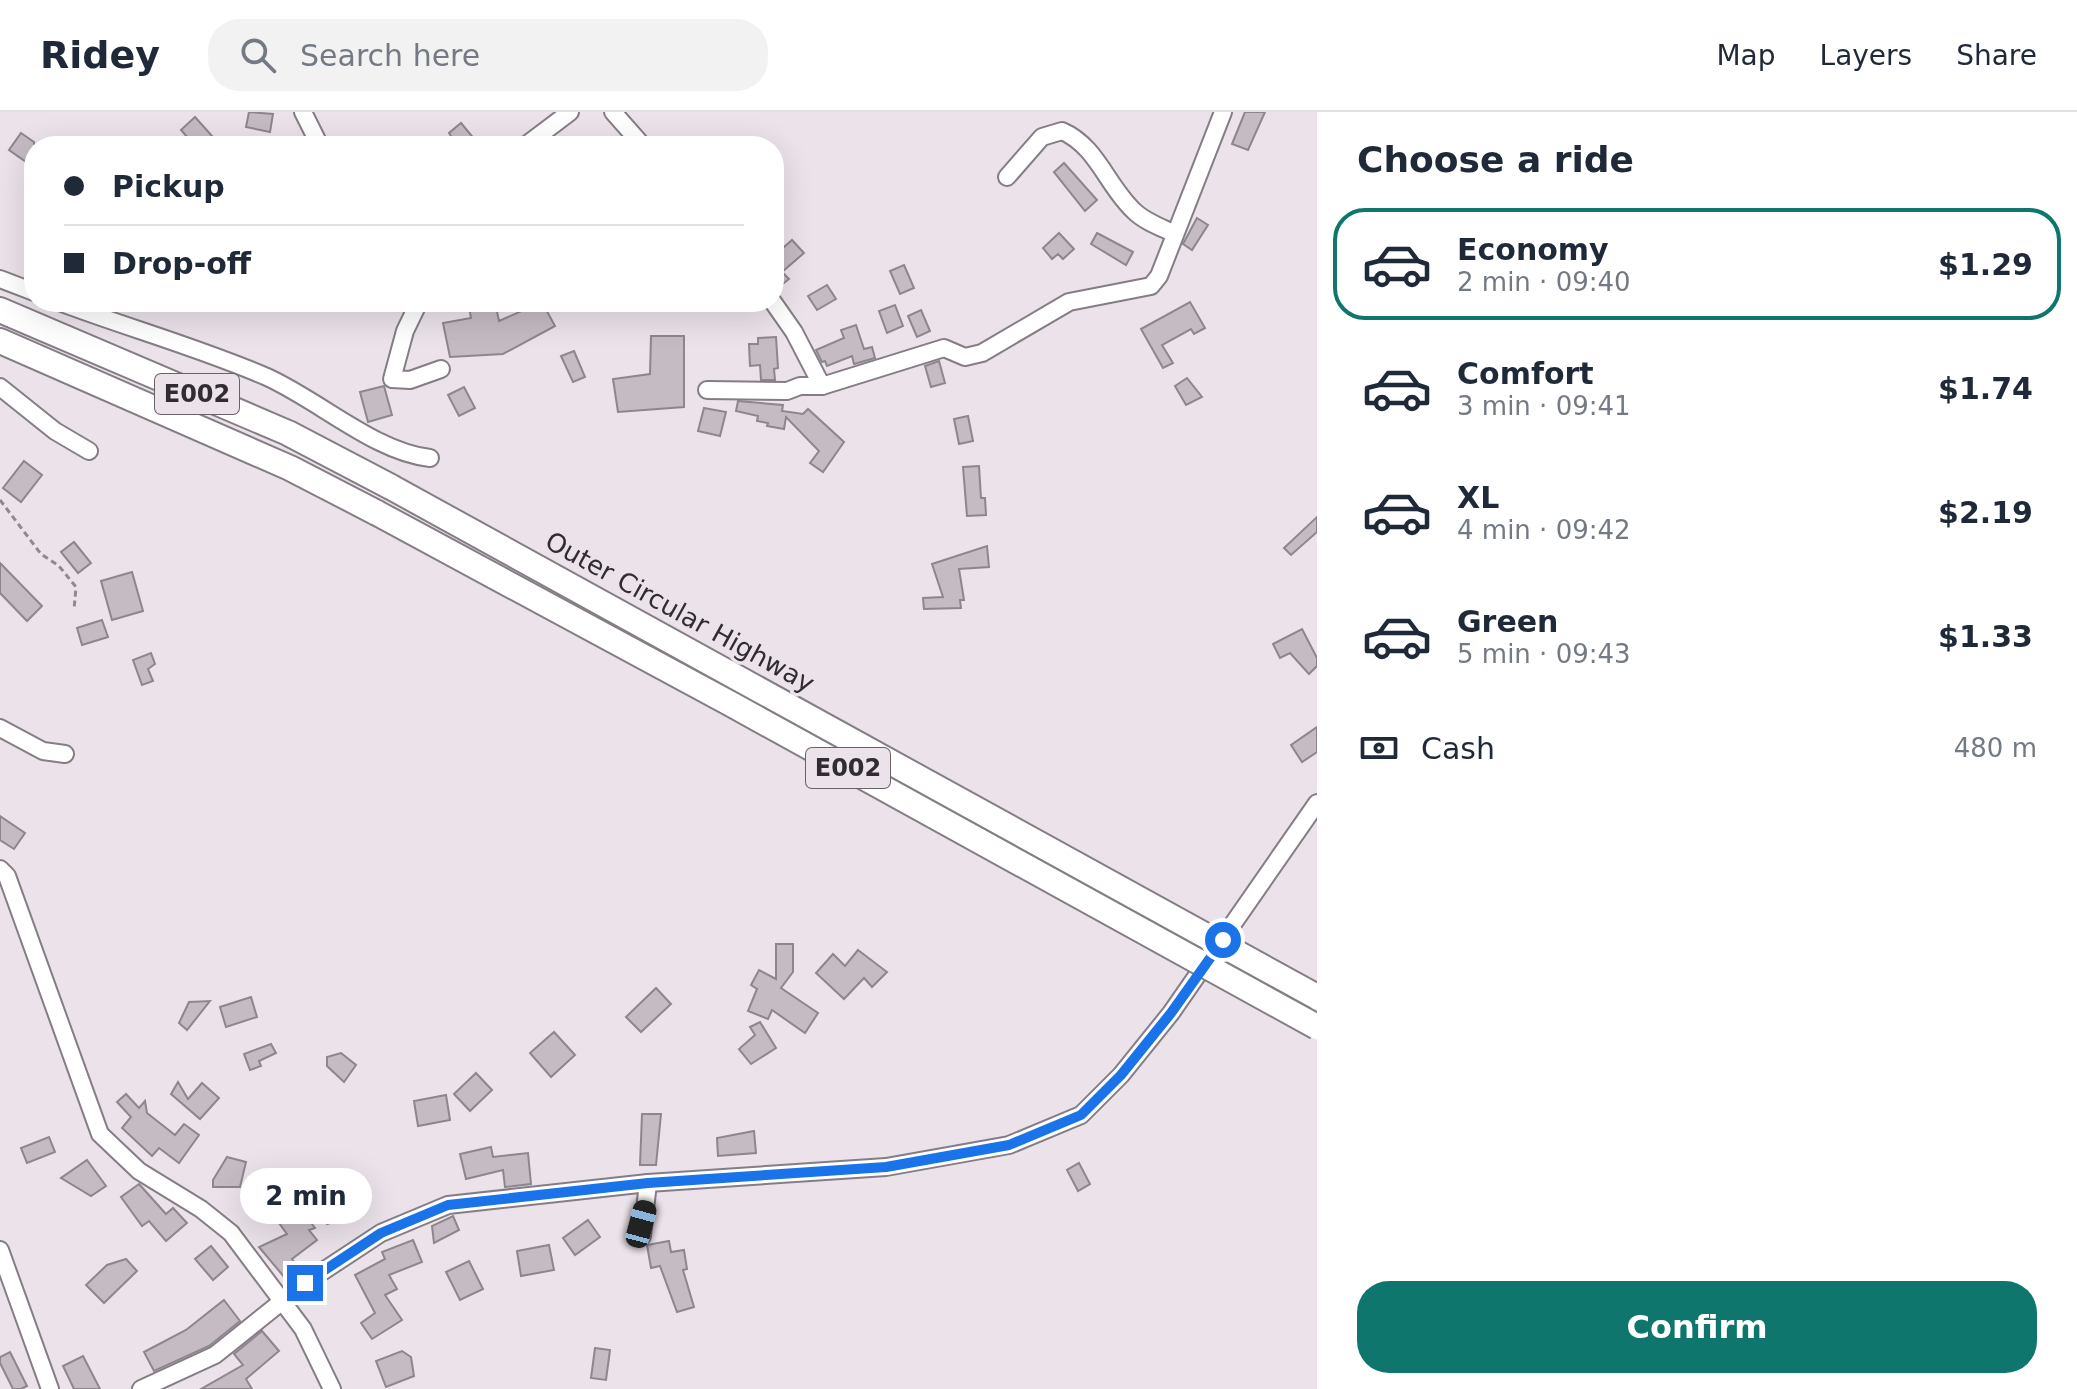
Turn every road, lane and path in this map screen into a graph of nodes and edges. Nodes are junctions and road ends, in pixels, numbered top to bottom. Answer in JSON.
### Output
{"nodes":[{"id":1,"x":303,"y":112,"type":"edge"},
{"id":2,"x":570,"y":112,"type":"edge"},
{"id":3,"x":613,"y":112,"type":"edge"},
{"id":4,"x":1223,"y":112,"type":"edge"},
{"id":5,"x":315,"y":136,"type":"edge"},
{"id":6,"x":538,"y":136,"type":"edge"},
{"id":7,"x":634,"y":136,"type":"edge"},
{"id":8,"x":1007,"y":177,"type":"dead end"},
{"id":9,"x":1173,"y":233,"type":"junction"},
{"id":10,"x":0,"y":279,"type":"edge"},
{"id":11,"x":24,"y":288,"type":"edge"},
{"id":12,"x":0,"y":310,"type":"edge"},
{"id":13,"x":87,"y":312,"type":"edge"},
{"id":14,"x":414,"y":312,"type":"edge"},
{"id":15,"x":780,"y":312,"type":"edge"},
{"id":16,"x":0,"y":341,"type":"edge"},
{"id":17,"x":441,"y":369,"type":"dead end"},
{"id":18,"x":822,"y":386,"type":"junction"},
{"id":19,"x":0,"y":387,"type":"edge"},
{"id":20,"x":707,"y":390,"type":"dead end"},
{"id":21,"x":89,"y":451,"type":"dead end"},
{"id":22,"x":430,"y":458,"type":"dead end"},
{"id":23,"x":0,"y":500,"type":"edge"},
{"id":24,"x":74,"y":610,"type":"dead end"},
{"id":25,"x":0,"y":728,"type":"edge"},
{"id":26,"x":65,"y":754,"type":"dead end"},
{"id":27,"x":1317,"y":803,"type":"edge"},
{"id":28,"x":0,"y":869,"type":"edge"},
{"id":29,"x":1317,"y":997,"type":"edge"},
{"id":30,"x":1317,"y":1027,"type":"edge"},
{"id":31,"x":648,"y":1183,"type":"junction"},
{"id":32,"x":642,"y":1236,"type":"dead end"},
{"id":33,"x":0,"y":1250,"type":"edge"},
{"id":34,"x":283,"y":1303,"type":"junction"},
{"id":35,"x":50,"y":1389,"type":"edge"},
{"id":36,"x":141,"y":1389,"type":"edge"},
{"id":37,"x":332,"y":1389,"type":"edge"}],
"edges":[{"from":1,"to":5,"type":"street"},
{"from":2,"to":6,"type":"street"},
{"from":3,"to":7,"type":"street"},
{"from":4,"to":9,"type":"street"},
{"from":8,"to":9,"type":"street"},
{"from":9,"to":18,"type":"street"},
{"from":10,"to":11,"type":"street"},
{"from":12,"to":29,"type":"highway","name":"Outer Circular Highway","number":"E002","bridge":true},
{"from":13,"to":22,"type":"street"},
{"from":14,"to":17,"type":"street"},
{"from":15,"to":18,"type":"street"},
{"from":16,"to":30,"type":"highway","number":"E002","bridge":true},
{"from":18,"to":20,"type":"street"},
{"from":19,"to":21,"type":"street"},
{"from":23,"to":24,"type":"path"},
{"from":25,"to":26,"type":"street"},
{"from":27,"to":31,"type":"street"},
{"from":28,"to":34,"type":"street"},
{"from":31,"to":32,"type":"street"},
{"from":31,"to":34,"type":"street"},
{"from":33,"to":35,"type":"street"},
{"from":34,"to":36,"type":"street"},
{"from":34,"to":37,"type":"street"}]}
